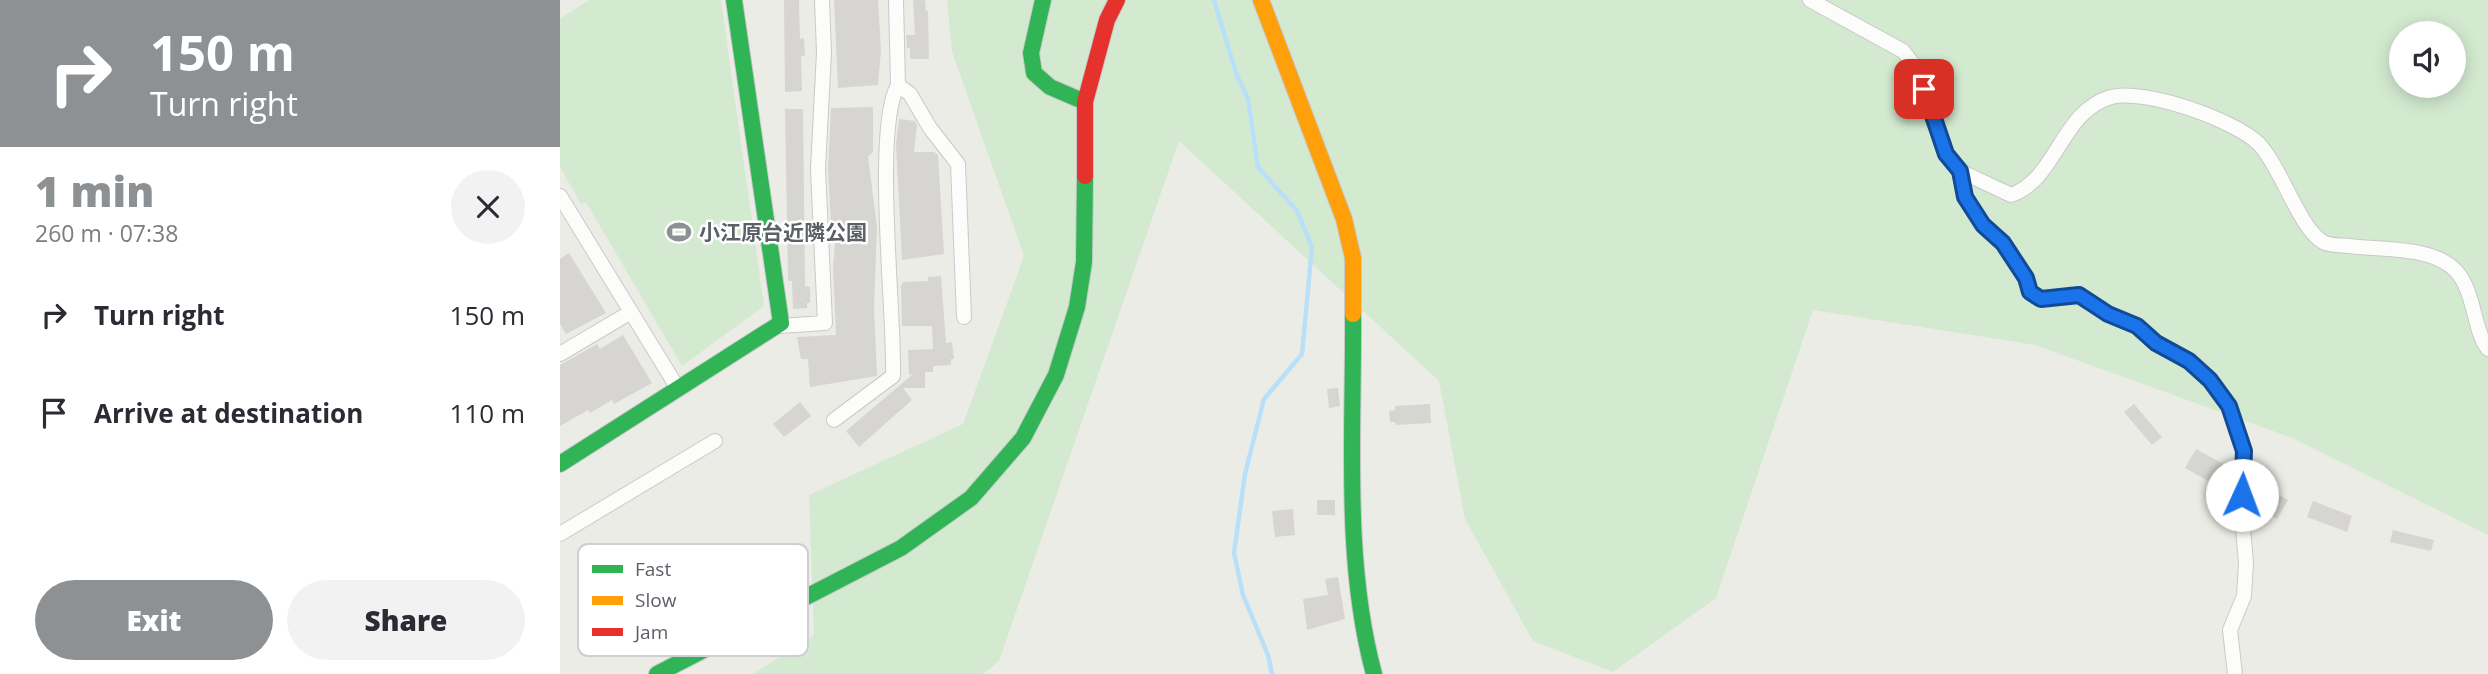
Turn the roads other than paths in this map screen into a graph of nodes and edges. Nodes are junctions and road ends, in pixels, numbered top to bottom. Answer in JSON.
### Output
{"nodes":[{"id":1,"x":734,"y":0,"type":"edge"},
{"id":2,"x":822,"y":0,"type":"edge"},
{"id":3,"x":896,"y":0,"type":"edge"},
{"id":4,"x":1043,"y":0,"type":"edge"},
{"id":5,"x":1117,"y":0,"type":"edge"},
{"id":6,"x":1261,"y":0,"type":"edge"},
{"id":7,"x":1810,"y":0,"type":"edge"},
{"id":8,"x":898,"y":85,"type":"junction"},
{"id":9,"x":1086,"y":102,"type":"junction"},
{"id":10,"x":1960,"y":171,"type":"junction"},
{"id":11,"x":560,"y":196,"type":"edge"},
{"id":12,"x":631,"y":312,"type":"junction"},
{"id":13,"x":964,"y":317,"type":"dead end"},
{"id":14,"x":779,"y":326,"type":"junction"},
{"id":15,"x":2488,"y":349,"type":"edge"},
{"id":16,"x":561,"y":351,"type":"edge"},
{"id":17,"x":677,"y":387,"type":"junction"},
{"id":18,"x":834,"y":419,"type":"dead end"},
{"id":19,"x":715,"y":441,"type":"dead end"},
{"id":20,"x":560,"y":464,"type":"edge"},
{"id":21,"x":560,"y":534,"type":"edge"},
{"id":22,"x":808,"y":596,"type":"edge"},
{"id":23,"x":692,"y":656,"type":"edge"},
{"id":24,"x":657,"y":674,"type":"edge"},
{"id":25,"x":1374,"y":674,"type":"edge"},
{"id":26,"x":2235,"y":674,"type":"edge"}],
"edges":[{"from":1,"to":14,"type":"street"},
{"from":2,"to":14,"type":"street"},
{"from":3,"to":8,"type":"street"},
{"from":4,"to":9,"type":"street"},
{"from":5,"to":9,"type":"street"},
{"from":6,"to":25,"type":"street"},
{"from":7,"to":10,"type":"street"},
{"from":8,"to":13,"type":"street"},
{"from":8,"to":18,"type":"street"},
{"from":9,"to":22,"type":"street"},
{"from":10,"to":15,"type":"street"},
{"from":10,"to":26,"type":"street"},
{"from":11,"to":12,"type":"street"},
{"from":12,"to":16,"type":"street"},
{"from":12,"to":17,"type":"street"},
{"from":14,"to":17,"type":"street"},
{"from":17,"to":20,"type":"street"},
{"from":19,"to":21,"type":"street"},
{"from":23,"to":24,"type":"street"}]}
